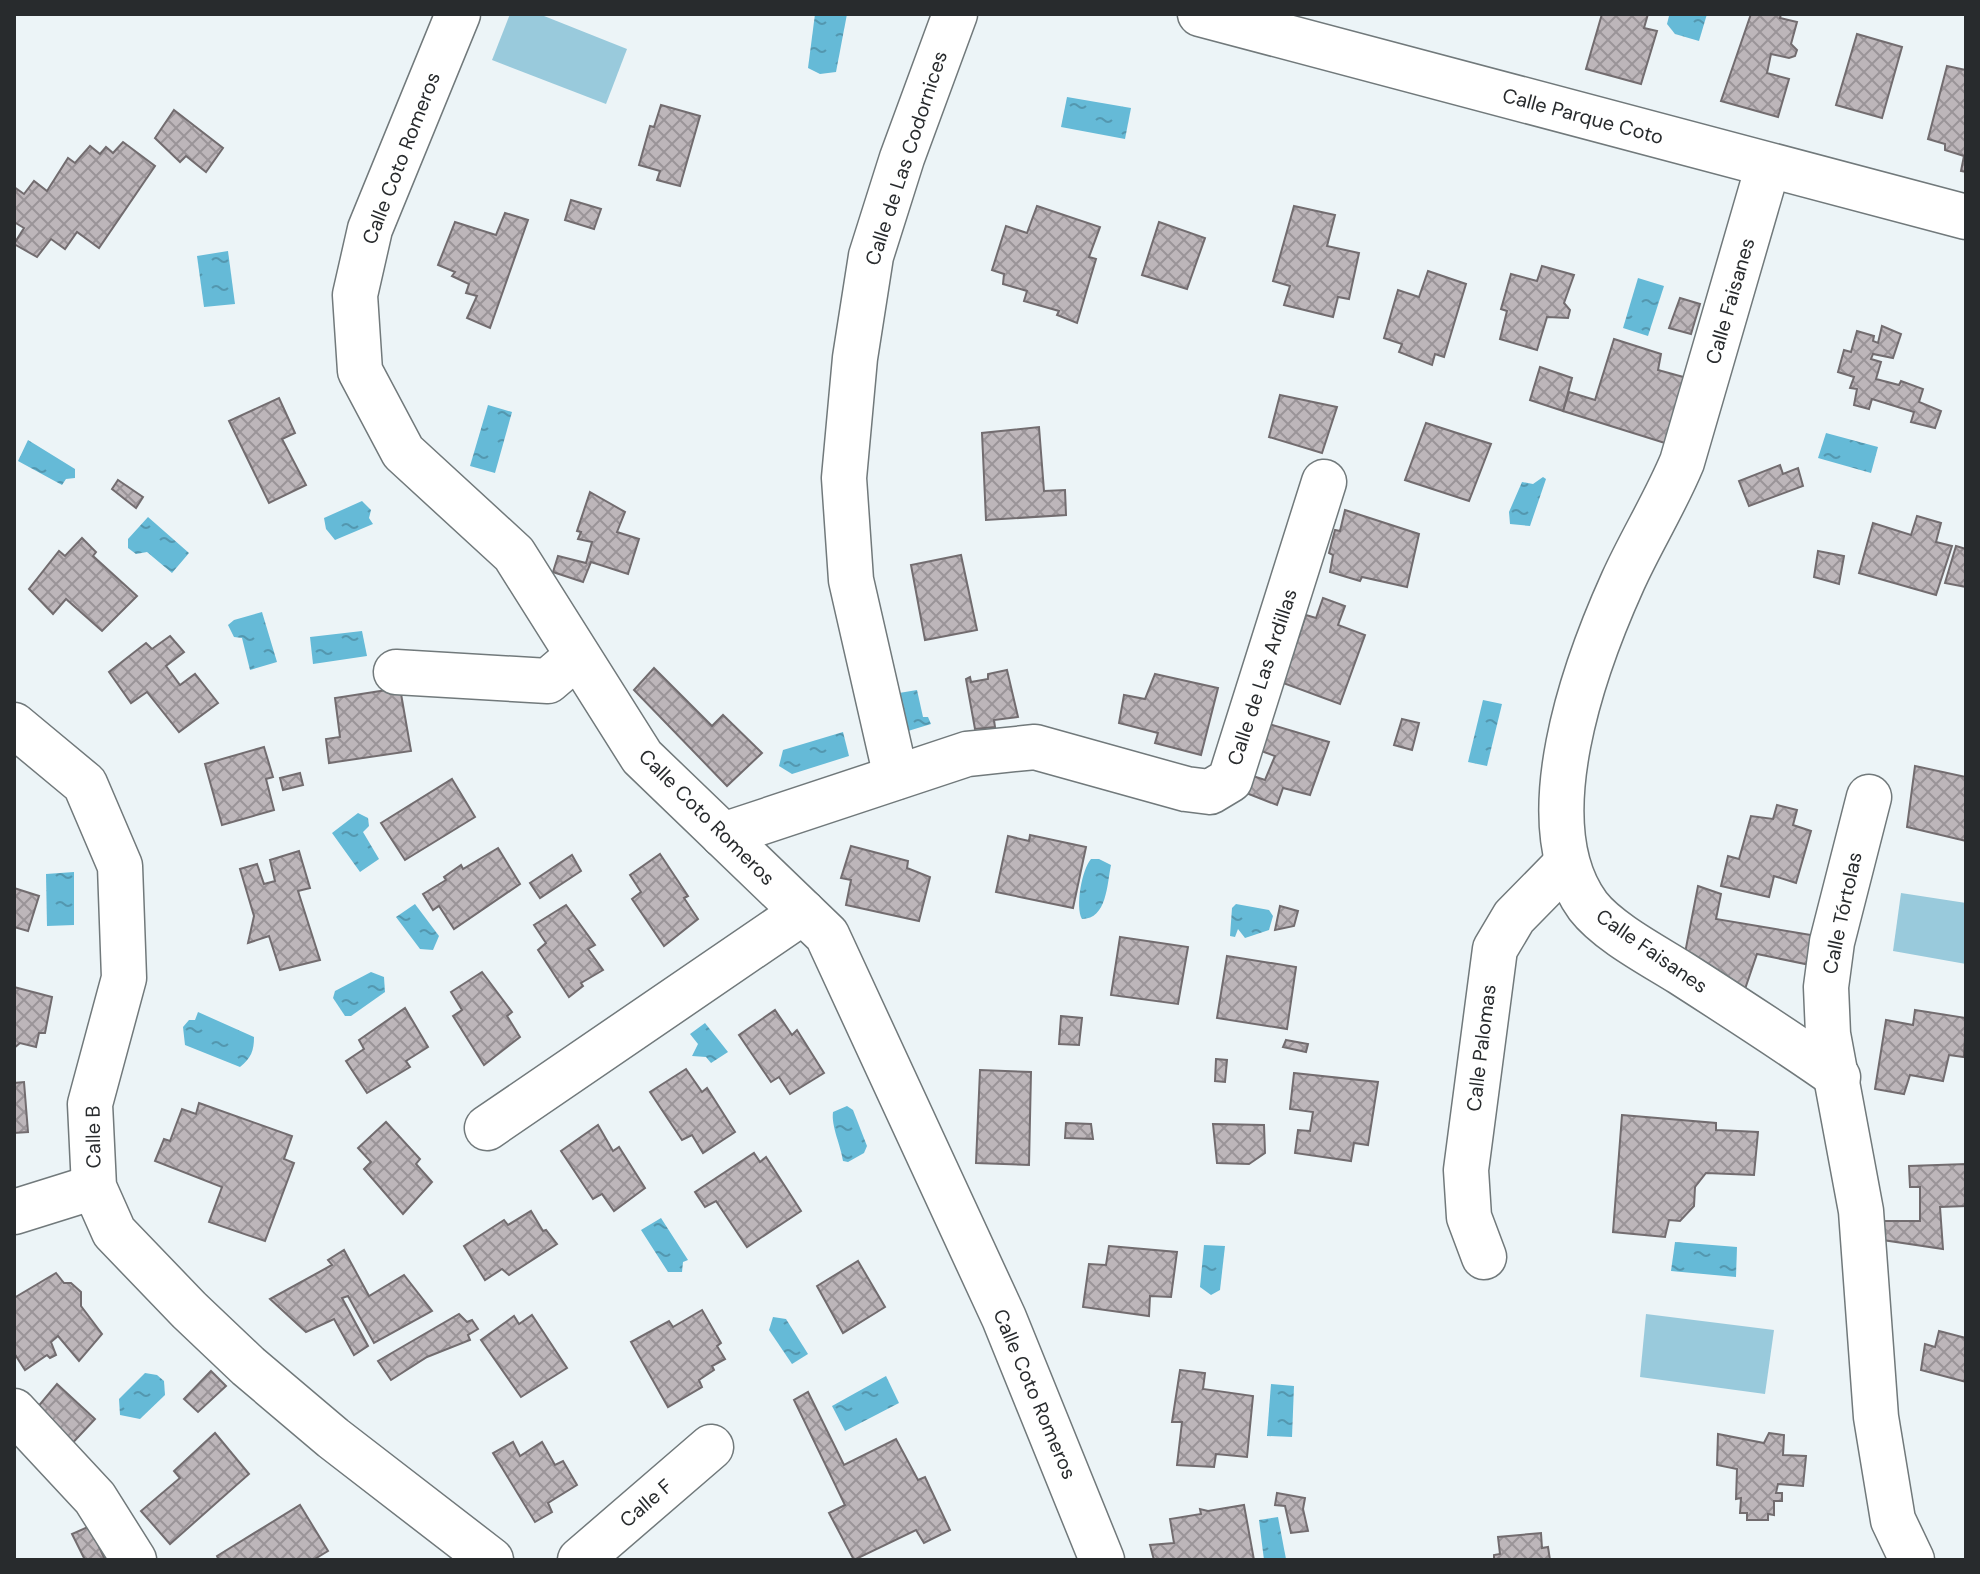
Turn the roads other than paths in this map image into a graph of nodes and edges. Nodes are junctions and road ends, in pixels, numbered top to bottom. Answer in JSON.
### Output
{"nodes":[{"id":1,"x":458,"y":14,"type":"edge"},
{"id":2,"x":955,"y":14,"type":"edge"},
{"id":3,"x":1203,"y":14,"type":"edge"},
{"id":4,"x":1768,"y":166,"type":"junction"},
{"id":5,"x":1966,"y":217,"type":"edge"},
{"id":6,"x":1324,"y":482,"type":"dead end"},
{"id":7,"x":576,"y":657,"type":"junction"},
{"id":8,"x":396,"y":672,"type":"dead end"},
{"id":9,"x":14,"y":725,"type":"edge"},
{"id":10,"x":896,"y":777,"type":"junction"},
{"id":11,"x":1869,"y":797,"type":"dead end"},
{"id":12,"x":723,"y":835,"type":"junction"},
{"id":13,"x":1567,"y":863,"type":"junction"},
{"id":14,"x":803,"y":912,"type":"junction"},
{"id":15,"x":1838,"y":1077,"type":"junction"},
{"id":16,"x":487,"y":1128,"type":"dead end"},
{"id":17,"x":94,"y":1187,"type":"junction"},
{"id":18,"x":14,"y":1212,"type":"edge"},
{"id":19,"x":1484,"y":1257,"type":"dead end"},
{"id":20,"x":14,"y":1411,"type":"edge"},
{"id":21,"x":711,"y":1447,"type":"dead end"},
{"id":22,"x":134,"y":1560,"type":"edge"},
{"id":23,"x":491,"y":1560,"type":"edge"},
{"id":24,"x":580,"y":1560,"type":"edge"},
{"id":25,"x":1102,"y":1560,"type":"edge"},
{"id":26,"x":1912,"y":1560,"type":"edge"}],
"edges":[{"from":1,"to":7,"type":"street","name":"Calle Coto Romeros"},
{"from":2,"to":10,"type":"street","name":"Calle de Las Codornices"},
{"from":3,"to":4,"type":"street","name":"Calle Parque Coto"},
{"from":4,"to":5,"type":"street","name":"Calle Parque Coto"},
{"from":4,"to":13,"type":"street","name":"Calle Faisanes"},
{"from":6,"to":10,"type":"street","name":"Calle de Las Ardillas"},
{"from":7,"to":8,"type":"street"},
{"from":7,"to":12,"type":"street","name":"Calle Coto Romeros"},
{"from":9,"to":17,"type":"street","name":"Calle B"},
{"from":10,"to":12,"type":"street","name":"Calle de Las Ardillas"},
{"from":11,"to":15,"type":"street","name":"Calle Tórtolas"},
{"from":12,"to":14,"type":"street","name":"Calle Coto Romeros"},
{"from":13,"to":15,"type":"street","name":"Calle Faisanes"},
{"from":13,"to":19,"type":"street","name":"Calle Palomas"},
{"from":14,"to":16,"type":"street"},
{"from":14,"to":25,"type":"street","name":"Calle Coto Romeros"},
{"from":15,"to":26,"type":"street"},
{"from":17,"to":18,"type":"street"},
{"from":17,"to":23,"type":"street","name":"Calle B"},
{"from":20,"to":22,"type":"street"},
{"from":21,"to":24,"type":"street","name":"Calle F"}]}
